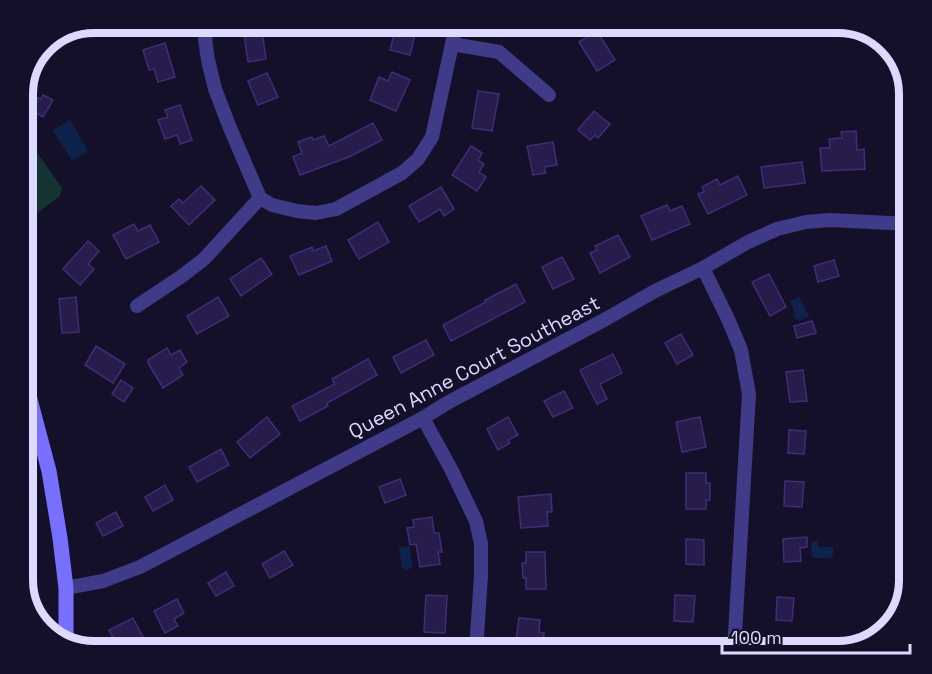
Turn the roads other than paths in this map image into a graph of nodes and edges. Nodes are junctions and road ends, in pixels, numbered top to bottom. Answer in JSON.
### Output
{"nodes":[{"id":1,"x":207,"y":33,"type":"edge"},
{"id":2,"x":454,"y":33,"type":"edge"},
{"id":3,"x":452,"y":44,"type":"junction"},
{"id":4,"x":549,"y":95,"type":"dead end"},
{"id":5,"x":260,"y":198,"type":"junction"},
{"id":6,"x":899,"y":223,"type":"edge"},
{"id":7,"x":703,"y":268,"type":"junction"},
{"id":8,"x":137,"y":306,"type":"dead end"},
{"id":9,"x":33,"y":411,"type":"edge"},
{"id":10,"x":423,"y":418,"type":"junction"},
{"id":11,"x":66,"y":588,"type":"junction"},
{"id":12,"x":66,"y":634,"type":"edge"},
{"id":13,"x":477,"y":641,"type":"edge"},
{"id":14,"x":735,"y":641,"type":"edge"}],
"edges":[{"from":1,"to":5,"type":"street"},
{"from":2,"to":3,"type":"street"},
{"from":3,"to":4,"type":"street"},
{"from":3,"to":5,"type":"street"},
{"from":5,"to":8,"type":"street"},
{"from":6,"to":7,"type":"street","name":"Queen Anne Court Southeast"},
{"from":7,"to":10,"type":"street","name":"Queen Anne Court Southeast"},
{"from":7,"to":14,"type":"street"},
{"from":9,"to":11,"type":"street"},
{"from":10,"to":11,"type":"street","name":"Queen Anne Court Southeast"},
{"from":10,"to":13,"type":"street"},
{"from":11,"to":12,"type":"street"}]}
